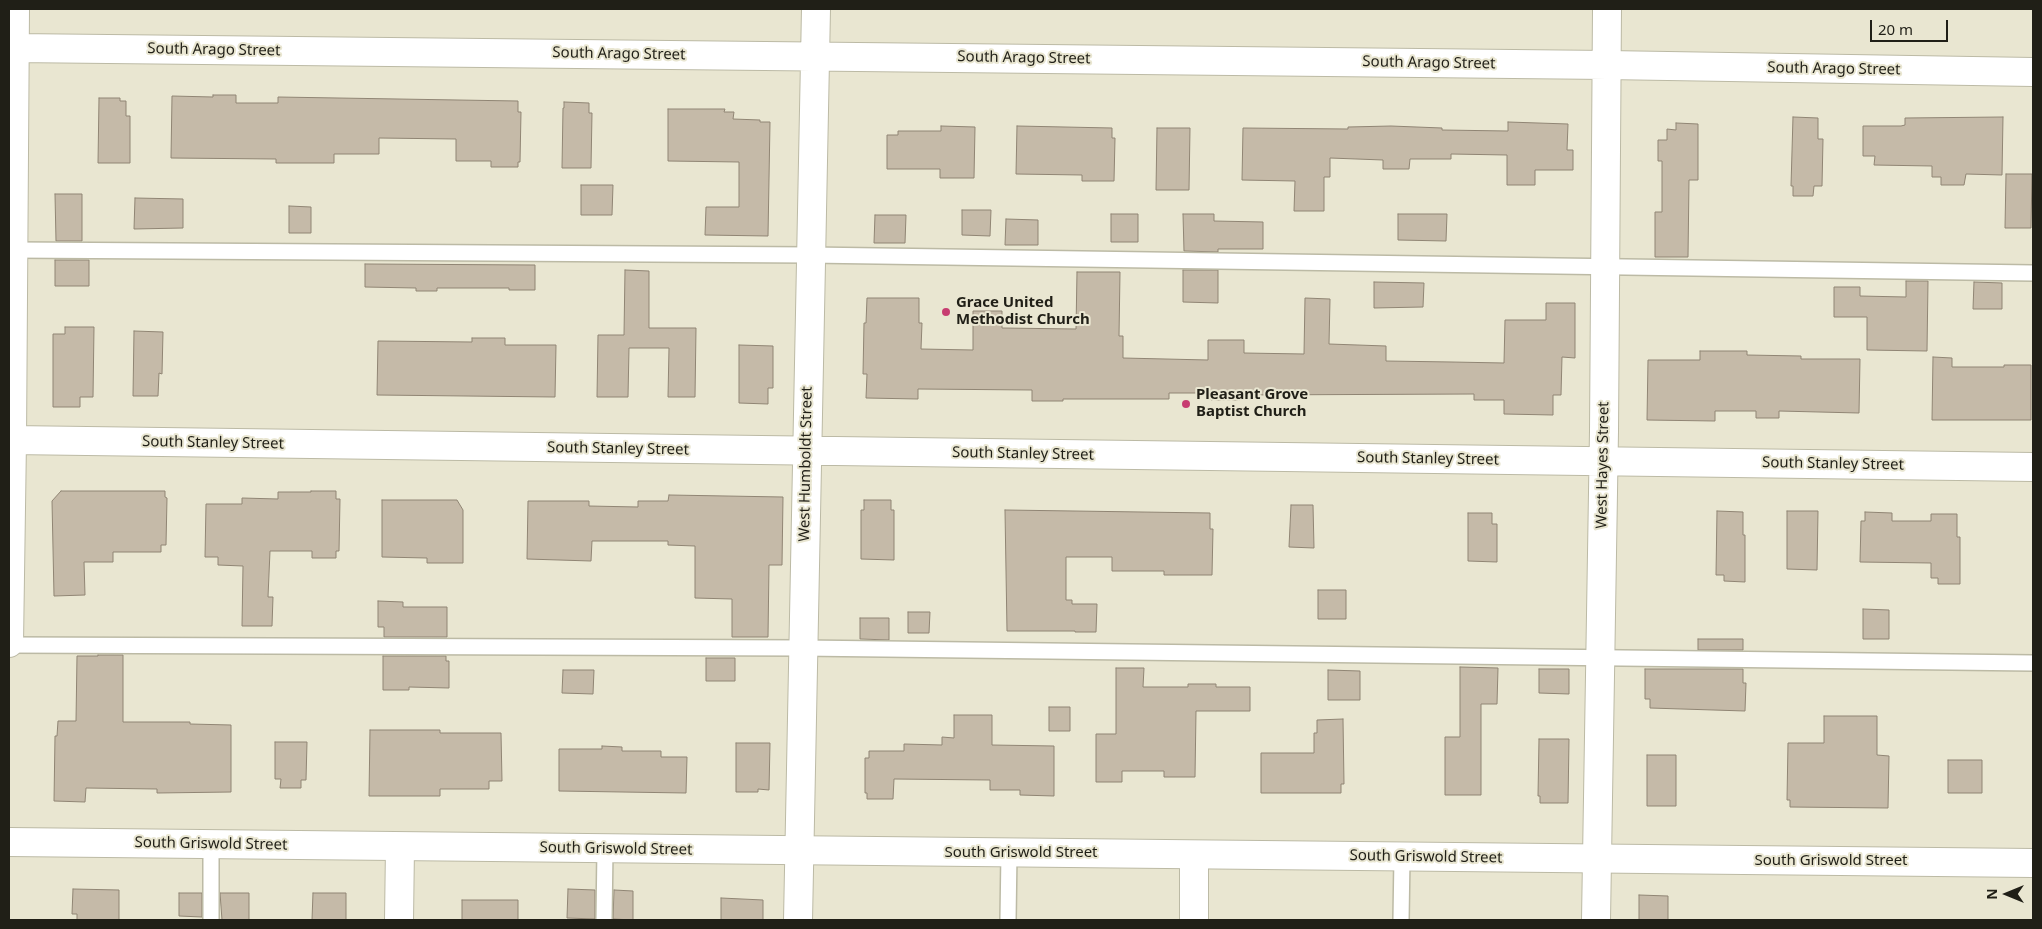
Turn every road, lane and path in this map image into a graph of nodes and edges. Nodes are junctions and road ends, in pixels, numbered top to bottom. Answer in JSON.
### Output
{"nodes":[{"id":1,"x":15,"y":9,"type":"edge"},
{"id":2,"x":816,"y":9,"type":"edge"},
{"id":3,"x":1608,"y":9,"type":"edge"},
{"id":4,"x":15,"y":48,"type":"junction"},
{"id":5,"x":815,"y":56,"type":"junction"},
{"id":6,"x":1607,"y":65,"type":"junction"},
{"id":7,"x":2033,"y":72,"type":"edge"},
{"id":8,"x":12,"y":191,"type":"edge"},
{"id":9,"x":14,"y":250,"type":"junction"},
{"id":10,"x":810,"y":255,"type":"junction"},
{"id":11,"x":1605,"y":268,"type":"junction"},
{"id":12,"x":2033,"y":273,"type":"edge"},
{"id":13,"x":12,"y":440,"type":"junction"},
{"id":14,"x":806,"y":452,"type":"junction"},
{"id":15,"x":1604,"y":461,"type":"junction"},
{"id":16,"x":2033,"y":467,"type":"edge"},
{"id":17,"x":9,"y":644,"type":"edge"},
{"id":18,"x":802,"y":648,"type":"junction"},
{"id":19,"x":1601,"y":659,"type":"junction"},
{"id":20,"x":2033,"y":663,"type":"edge"},
{"id":21,"x":9,"y":842,"type":"edge"},
{"id":22,"x":211,"y":844,"type":"junction"},
{"id":23,"x":400,"y":847,"type":"junction"},
{"id":24,"x":605,"y":849,"type":"junction"},
{"id":25,"x":798,"y":851,"type":"junction"},
{"id":26,"x":1009,"y":853,"type":"junction"},
{"id":27,"x":1194,"y":855,"type":"junction"},
{"id":28,"x":1402,"y":857,"type":"junction"},
{"id":29,"x":1598,"y":859,"type":"junction"},
{"id":30,"x":2033,"y":863,"type":"edge"},
{"id":31,"x":211,"y":920,"type":"edge"},
{"id":32,"x":399,"y":920,"type":"edge"},
{"id":33,"x":604,"y":920,"type":"edge"},
{"id":34,"x":798,"y":920,"type":"edge"},
{"id":35,"x":1008,"y":920,"type":"edge"},
{"id":36,"x":1194,"y":920,"type":"edge"},
{"id":37,"x":1401,"y":920,"type":"edge"},
{"id":38,"x":1596,"y":920,"type":"edge"}],
"edges":[{"from":1,"to":4,"type":"street"},
{"from":2,"to":5,"type":"street","name":"West Humboldt Street"},
{"from":3,"to":6,"type":"street","name":"West Hayes Street"},
{"from":4,"to":5,"type":"street","name":"South Arago Street"},
{"from":4,"to":8,"type":"street"},
{"from":5,"to":6,"type":"street","name":"South Arago Street"},
{"from":5,"to":10,"type":"street","name":"West Humboldt Street"},
{"from":6,"to":7,"type":"street","name":"South Arago Street"},
{"from":6,"to":11,"type":"street","name":"West Hayes Street"},
{"from":8,"to":9,"type":"street"},
{"from":9,"to":10,"type":"lane"},
{"from":9,"to":13,"type":"street"},
{"from":10,"to":11,"type":"lane"},
{"from":10,"to":14,"type":"street","name":"West Humboldt Street"},
{"from":11,"to":12,"type":"lane"},
{"from":11,"to":15,"type":"street","name":"West Hayes Street"},
{"from":13,"to":14,"type":"street","name":"South Stanley Street"},
{"from":13,"to":17,"type":"street"},
{"from":14,"to":15,"type":"street","name":"South Stanley Street"},
{"from":14,"to":18,"type":"street","name":"West Humboldt Street"},
{"from":15,"to":16,"type":"street","name":"South Stanley Street"},
{"from":15,"to":19,"type":"street","name":"West Hayes Street"},
{"from":17,"to":18,"type":"lane"},
{"from":18,"to":19,"type":"lane"},
{"from":18,"to":25,"type":"street","name":"West Humboldt Street"},
{"from":19,"to":20,"type":"lane"},
{"from":19,"to":29,"type":"street","name":"West Hayes Street"},
{"from":21,"to":22,"type":"street","name":"South Griswold Street"},
{"from":22,"to":23,"type":"street","name":"South Griswold Street"},
{"from":22,"to":31,"type":"lane"},
{"from":23,"to":24,"type":"street","name":"South Griswold Street"},
{"from":23,"to":32,"type":"street"},
{"from":24,"to":25,"type":"street","name":"South Griswold Street"},
{"from":24,"to":33,"type":"lane"},
{"from":25,"to":26,"type":"street","name":"South Griswold Street"},
{"from":25,"to":34,"type":"street","name":"West Humboldt Street"},
{"from":26,"to":27,"type":"street","name":"South Griswold Street"},
{"from":26,"to":35,"type":"lane"},
{"from":27,"to":28,"type":"street","name":"South Griswold Street"},
{"from":27,"to":36,"type":"street"},
{"from":28,"to":29,"type":"street","name":"South Griswold Street"},
{"from":28,"to":37,"type":"lane"},
{"from":29,"to":30,"type":"street","name":"South Griswold Street"},
{"from":29,"to":38,"type":"street","name":"West Hayes Street"}]}
